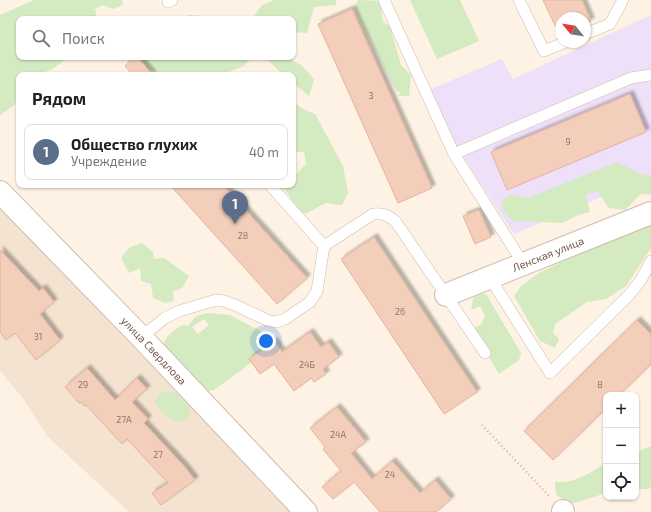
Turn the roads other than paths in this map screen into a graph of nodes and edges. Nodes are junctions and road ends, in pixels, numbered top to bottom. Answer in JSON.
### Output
{"nodes":[{"id":1,"x":384,"y":0,"type":"edge"},
{"id":2,"x":519,"y":0,"type":"edge"},
{"id":3,"x":623,"y":0,"type":"edge"},
{"id":4,"x":591,"y":32,"type":"edge"},
{"id":5,"x":555,"y":46,"type":"edge"},
{"id":6,"x":651,"y":75,"type":"edge"},
{"id":7,"x":454,"y":154,"type":"junction"},
{"id":8,"x":273,"y":188,"type":"edge"},
{"id":9,"x":0,"y":192,"type":"edge"},
{"id":10,"x":651,"y":213,"type":"edge"},
{"id":11,"x":324,"y":246,"type":"junction"},
{"id":12,"x":651,"y":261,"type":"edge"},
{"id":13,"x":524,"y":265,"type":"junction"},
{"id":14,"x":490,"y":278,"type":"junction"},
{"id":15,"x":446,"y":296,"type":"junction"},
{"id":16,"x":141,"y":337,"type":"junction"},
{"id":17,"x":485,"y":353,"type":"dead end"},
{"id":18,"x":306,"y":512,"type":"edge"}],
"edges":[{"from":1,"to":7,"type":"lane"},
{"from":2,"to":5,"type":"lane"},
{"from":3,"to":4,"type":"lane"},
{"from":6,"to":7,"type":"lane"},
{"from":7,"to":13,"type":"lane"},
{"from":8,"to":11,"type":"lane"},
{"from":9,"to":16,"type":"street","name":"улица Свердлова"},
{"from":10,"to":13,"type":"street","name":"Ленская улица"},
{"from":11,"to":15,"type":"lane"},
{"from":11,"to":16,"type":"lane"},
{"from":12,"to":14,"type":"lane"},
{"from":13,"to":14,"type":"street","name":"Ленская улица"},
{"from":14,"to":15,"type":"street","name":"Ленская улица"},
{"from":15,"to":17,"type":"lane"},
{"from":16,"to":18,"type":"street","name":"улица Свердлова"}]}
